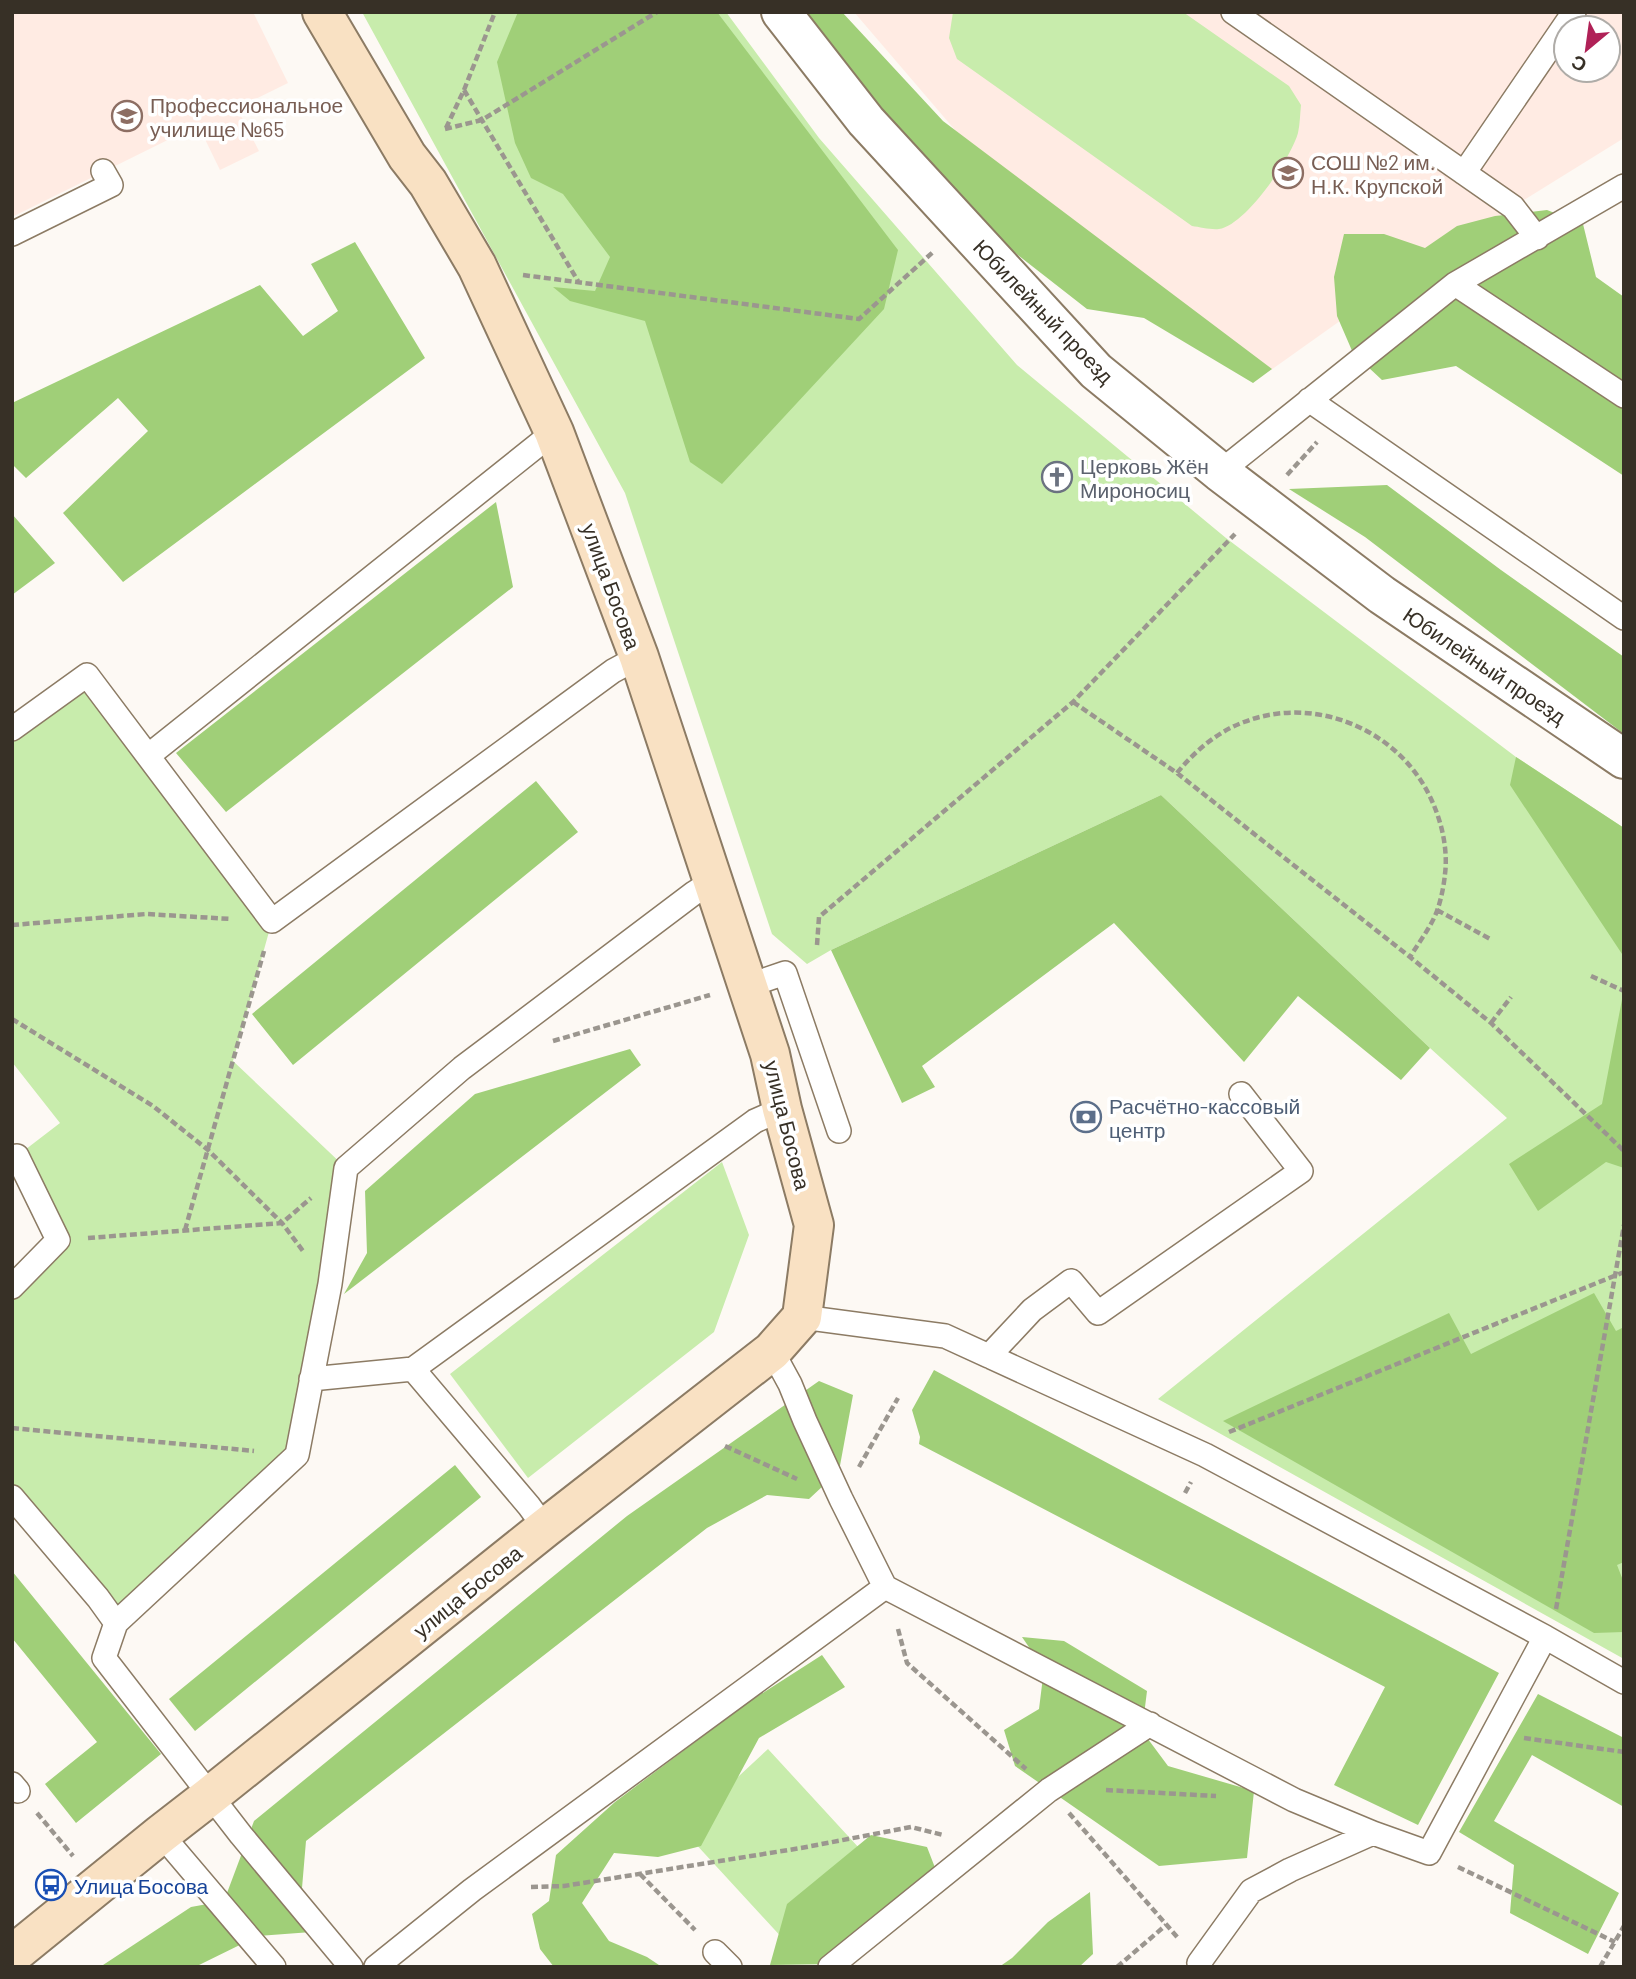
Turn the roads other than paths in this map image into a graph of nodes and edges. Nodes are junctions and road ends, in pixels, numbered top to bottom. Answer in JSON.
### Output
{"nodes":[{"id":1,"x":322,"y":12,"type":"edge"},
{"id":2,"x":781,"y":12,"type":"edge"},
{"id":3,"x":1233,"y":12,"type":"edge"},
{"id":4,"x":1574,"y":12,"type":"edge"},
{"id":5,"x":103,"y":171,"type":"dead end"},
{"id":6,"x":1464,"y":173,"type":"junction"},
{"id":7,"x":1624,"y":186,"type":"edge"},
{"id":8,"x":12,"y":234,"type":"edge"},
{"id":9,"x":1536,"y":238,"type":"junction"},
{"id":10,"x":1455,"y":284,"type":"junction"},
{"id":11,"x":1624,"y":396,"type":"edge"},
{"id":12,"x":1309,"y":400,"type":"junction"},
{"id":13,"x":554,"y":432,"type":"junction"},
{"id":14,"x":1220,"y":472,"type":"junction"},
{"id":15,"x":1624,"y":618,"type":"edge"},
{"id":16,"x":639,"y":657,"type":"junction"},
{"id":17,"x":12,"y":729,"type":"edge"},
{"id":18,"x":148,"y":756,"type":"junction"},
{"id":19,"x":1624,"y":759,"type":"edge"},
{"id":20,"x":713,"y":881,"type":"junction"},
{"id":21,"x":762,"y":981,"type":"dead end"},
{"id":22,"x":1241,"y":1094,"type":"dead end"},
{"id":23,"x":782,"y":1109,"type":"junction"},
{"id":24,"x":839,"y":1131,"type":"dead end"},
{"id":25,"x":17,"y":1156,"type":"dead end"},
{"id":26,"x":12,"y":1287,"type":"edge"},
{"id":27,"x":802,"y":1317,"type":"junction"},
{"id":28,"x":772,"y":1352,"type":"junction"},
{"id":29,"x":989,"y":1356,"type":"junction"},
{"id":30,"x":413,"y":1369,"type":"junction"},
{"id":31,"x":312,"y":1379,"type":"junction"},
{"id":32,"x":12,"y":1497,"type":"edge"},
{"id":33,"x":545,"y":1528,"type":"junction"},
{"id":34,"x":885,"y":1587,"type":"junction"},
{"id":35,"x":116,"y":1623,"type":"junction"},
{"id":36,"x":1550,"y":1629,"type":"junction"},
{"id":37,"x":1624,"y":1682,"type":"edge"},
{"id":38,"x":1150,"y":1724,"type":"junction"},
{"id":39,"x":210,"y":1797,"type":"junction"},
{"id":40,"x":1373,"y":1833,"type":"junction"},
{"id":41,"x":161,"y":1834,"type":"junction"},
{"id":42,"x":12,"y":1955,"type":"edge"},
{"id":43,"x":1199,"y":1966,"type":"edge"},
{"id":44,"x":274,"y":1967,"type":"edge"},
{"id":45,"x":351,"y":1967,"type":"edge"},
{"id":46,"x":376,"y":1967,"type":"edge"},
{"id":47,"x":830,"y":1967,"type":"edge"}],
"edges":[{"from":1,"to":13,"type":"street","name":"улица Босова"},
{"from":2,"to":14,"type":"street","name":"Юбилейный проезд"},
{"from":3,"to":6,"type":"lane"},
{"from":4,"to":6,"type":"lane"},
{"from":5,"to":8,"type":"lane"},
{"from":6,"to":9,"type":"lane"},
{"from":7,"to":9,"type":"lane"},
{"from":9,"to":10,"type":"lane"},
{"from":10,"to":11,"type":"lane"},
{"from":10,"to":12,"type":"lane"},
{"from":12,"to":14,"type":"lane"},
{"from":12,"to":15,"type":"lane"},
{"from":13,"to":16,"type":"street","name":"улица Босова"},
{"from":13,"to":18,"type":"lane"},
{"from":14,"to":19,"type":"street","name":"Юбилейный проезд"},
{"from":16,"to":18,"type":"lane"},
{"from":16,"to":20,"type":"street","name":"улица Босова"},
{"from":17,"to":18,"type":"lane"},
{"from":20,"to":23,"type":"street","name":"улица Босова"},
{"from":20,"to":31,"type":"lane"},
{"from":21,"to":24,"type":"lane"},
{"from":22,"to":29,"type":"lane"},
{"from":23,"to":27,"type":"street","name":"улица Босова"},
{"from":23,"to":30,"type":"lane"},
{"from":25,"to":26,"type":"lane"},
{"from":27,"to":28,"type":"street","name":"улица Босова"},
{"from":27,"to":29,"type":"lane"},
{"from":28,"to":33,"type":"street","name":"улица Босова"},
{"from":28,"to":34,"type":"lane"},
{"from":29,"to":36,"type":"lane"},
{"from":30,"to":31,"type":"lane"},
{"from":30,"to":33,"type":"lane"},
{"from":31,"to":35,"type":"lane"},
{"from":32,"to":35,"type":"lane"},
{"from":33,"to":39,"type":"street","name":"улица Босова"},
{"from":34,"to":38,"type":"lane"},
{"from":34,"to":46,"type":"lane"},
{"from":35,"to":39,"type":"lane"},
{"from":36,"to":37,"type":"lane"},
{"from":36,"to":40,"type":"lane"},
{"from":38,"to":40,"type":"lane"},
{"from":38,"to":47,"type":"lane"},
{"from":39,"to":41,"type":"street","name":"улица Босова"},
{"from":39,"to":45,"type":"lane"},
{"from":40,"to":43,"type":"lane"},
{"from":41,"to":42,"type":"street","name":"улица Босова"},
{"from":41,"to":44,"type":"lane"}]}
